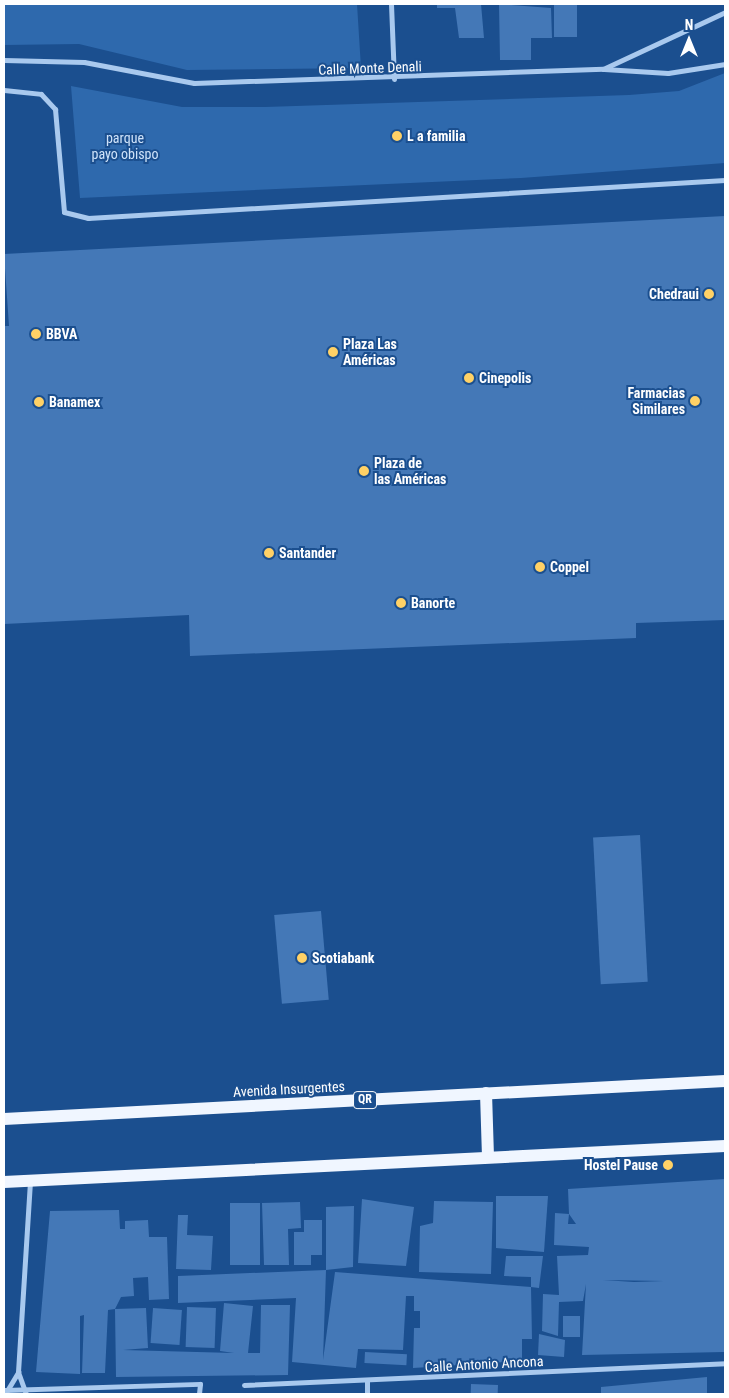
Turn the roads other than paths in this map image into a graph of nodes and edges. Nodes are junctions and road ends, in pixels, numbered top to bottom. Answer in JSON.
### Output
{"nodes":[{"id":1,"x":392,"y":4,"type":"edge"},
{"id":2,"x":725,"y":12,"type":"edge"},
{"id":3,"x":4,"y":60,"type":"edge"},
{"id":4,"x":725,"y":64,"type":"edge"},
{"id":5,"x":603,"y":69,"type":"junction"},
{"id":6,"x":394,"y":79,"type":"junction"},
{"id":7,"x":4,"y":90,"type":"edge"},
{"id":8,"x":725,"y":180,"type":"edge"},
{"id":9,"x":725,"y":1081,"type":"edge"},
{"id":10,"x":486,"y":1092,"type":"junction"},
{"id":11,"x":4,"y":1119,"type":"edge"},
{"id":12,"x":725,"y":1146,"type":"edge"},
{"id":13,"x":488,"y":1156,"type":"junction"},
{"id":14,"x":30,"y":1181,"type":"junction"},
{"id":15,"x":4,"y":1182,"type":"edge"},
{"id":16,"x":725,"y":1363,"type":"edge"},
{"id":17,"x":18,"y":1372,"type":"junction"},
{"id":18,"x":367,"y":1381,"type":"junction"},
{"id":19,"x":244,"y":1385,"type":"dead end"},
{"id":20,"x":5,"y":1392,"type":"edge"},
{"id":21,"x":26,"y":1392,"type":"edge"},
{"id":22,"x":199,"y":1394,"type":"edge"},
{"id":23,"x":367,"y":1394,"type":"edge"}],
"edges":[{"from":1,"to":6,"type":"street"},
{"from":2,"to":5,"type":"street","name":"Calle Monte Denali"},
{"from":3,"to":6,"type":"street","name":"Calle Monte Denali"},
{"from":4,"to":5,"type":"street"},
{"from":5,"to":6,"type":"street","name":"Calle Monte Denali"},
{"from":7,"to":8,"type":"street"},
{"from":9,"to":10,"type":"main road","name":"Avenida Insurgentes","number":"QR"},
{"from":10,"to":11,"type":"main road","name":"Avenida Insurgentes","number":"QR"},
{"from":10,"to":13,"type":"main road"},
{"from":12,"to":13,"type":"main road"},
{"from":13,"to":14,"type":"main road"},
{"from":14,"to":15,"type":"main road"},
{"from":14,"to":17,"type":"street"},
{"from":16,"to":18,"type":"street","name":"Calle Antonio Ancona"},
{"from":17,"to":20,"type":"street"},
{"from":17,"to":21,"type":"street"},
{"from":18,"to":19,"type":"street","name":"Calle Antonio Ancona"},
{"from":18,"to":23,"type":"street"},
{"from":20,"to":21,"type":"street"},
{"from":21,"to":22,"type":"street"}]}
